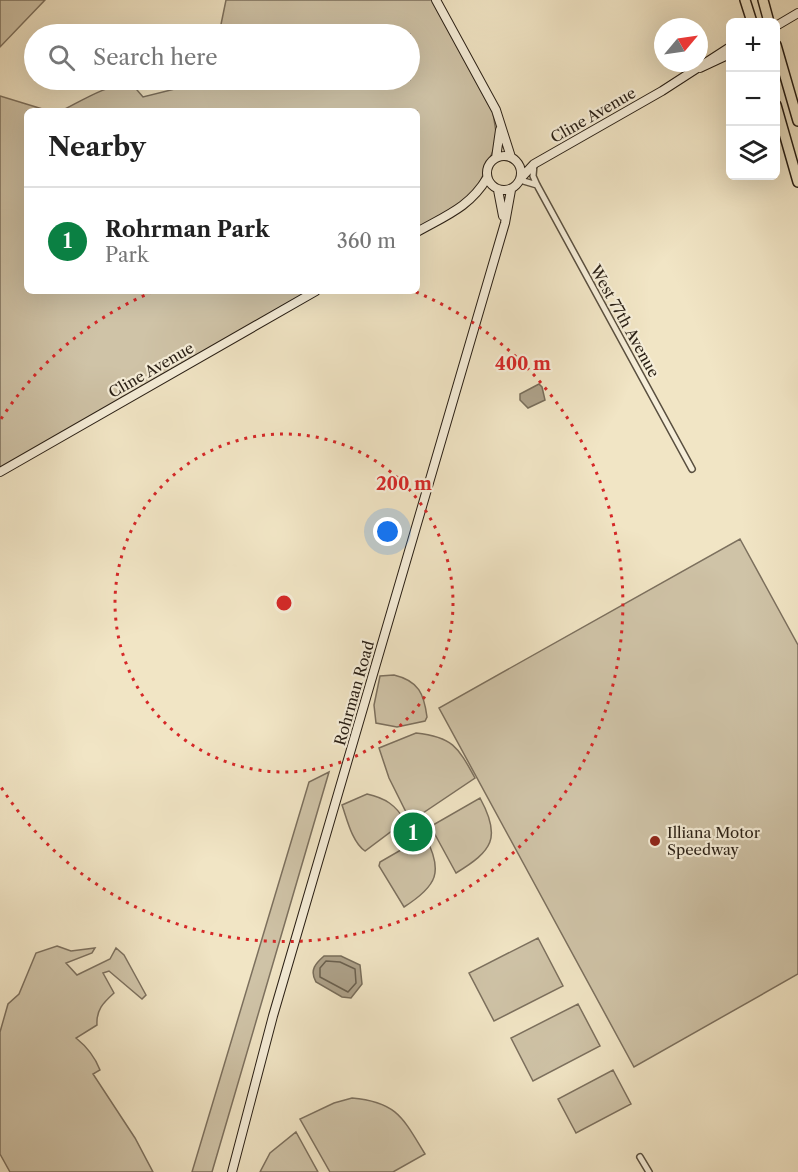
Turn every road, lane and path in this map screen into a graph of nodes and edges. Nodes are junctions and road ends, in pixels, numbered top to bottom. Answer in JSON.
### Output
{"nodes":[{"id":1,"x":436,"y":0,"type":"edge"},
{"id":2,"x":745,"y":0,"type":"edge"},
{"id":3,"x":763,"y":0,"type":"edge"},
{"id":4,"x":798,"y":13,"type":"edge"},
{"id":5,"x":751,"y":18,"type":"edge"},
{"id":6,"x":768,"y":18,"type":"edge"},
{"id":7,"x":780,"y":24,"type":"edge"},
{"id":8,"x":726,"y":50,"type":"edge"},
{"id":9,"x":726,"y":56,"type":"edge"},
{"id":10,"x":780,"y":59,"type":"edge"},
{"id":11,"x":708,"y":62,"type":"edge"},
{"id":12,"x":708,"y":64,"type":"edge"},
{"id":13,"x":693,"y":72,"type":"edge"},
{"id":14,"x":780,"y":119,"type":"edge"},
{"id":15,"x":798,"y":121,"type":"edge"},
{"id":16,"x":500,"y":128,"type":"junction"},
{"id":17,"x":496,"y":158,"type":"junction"},
{"id":18,"x":513,"y":158,"type":"junction"},
{"id":19,"x":534,"y":164,"type":"junction"},
{"id":20,"x":487,"y":178,"type":"junction"},
{"id":21,"x":521,"y":179,"type":"junction"},
{"id":22,"x":798,"y":182,"type":"edge"},
{"id":23,"x":537,"y":185,"type":"junction"},
{"id":24,"x":498,"y":190,"type":"junction"},
{"id":25,"x":511,"y":190,"type":"junction"},
{"id":26,"x":478,"y":195,"type":"junction"},
{"id":27,"x":505,"y":223,"type":"junction"},
{"id":28,"x":420,"y":230,"type":"edge"},
{"id":29,"x":311,"y":294,"type":"edge"},
{"id":30,"x":692,"y":469,"type":"dead end"},
{"id":31,"x":0,"y":472,"type":"edge"},
{"id":32,"x":640,"y":1157,"type":"dead end"},
{"id":33,"x":232,"y":1172,"type":"edge"},
{"id":34,"x":648,"y":1172,"type":"edge"}],
"edges":[{"from":1,"to":16,"type":"street"},
{"from":2,"to":5,"type":"main road"},
{"from":3,"to":6,"type":"main road"},
{"from":4,"to":7,"type":"street"},
{"from":8,"to":11,"type":"street","name":"Cline Avenue"},
{"from":9,"to":12,"type":"street","name":"Cline Avenue"},
{"from":10,"to":15,"type":"main road"},
{"from":13,"to":19,"type":"street","name":"Cline Avenue"},
{"from":14,"to":22,"type":"main road"},
{"from":16,"to":17,"type":"street"},
{"from":16,"to":18,"type":"street"},
{"from":17,"to":18,"type":"street"},
{"from":17,"to":20,"type":"street"},
{"from":18,"to":19,"type":"street"},
{"from":18,"to":21,"type":"street"},
{"from":19,"to":21,"type":"street","name":"Cline Avenue"},
{"from":19,"to":23,"type":"street","name":"West 77th Avenue"},
{"from":20,"to":24,"type":"street"},
{"from":20,"to":26,"type":"street"},
{"from":21,"to":23,"type":"street"},
{"from":21,"to":25,"type":"street"},
{"from":23,"to":30,"type":"street","name":"West 77th Avenue"},
{"from":24,"to":25,"type":"street"},
{"from":24,"to":26,"type":"street"},
{"from":24,"to":27,"type":"street","name":"Rohrman Road"},
{"from":25,"to":27,"type":"street","name":"Rohrman Road"},
{"from":26,"to":28,"type":"street"},
{"from":27,"to":33,"type":"street","name":"Rohrman Road"},
{"from":29,"to":31,"type":"street","name":"Cline Avenue"},
{"from":32,"to":34,"type":"street"}]}
